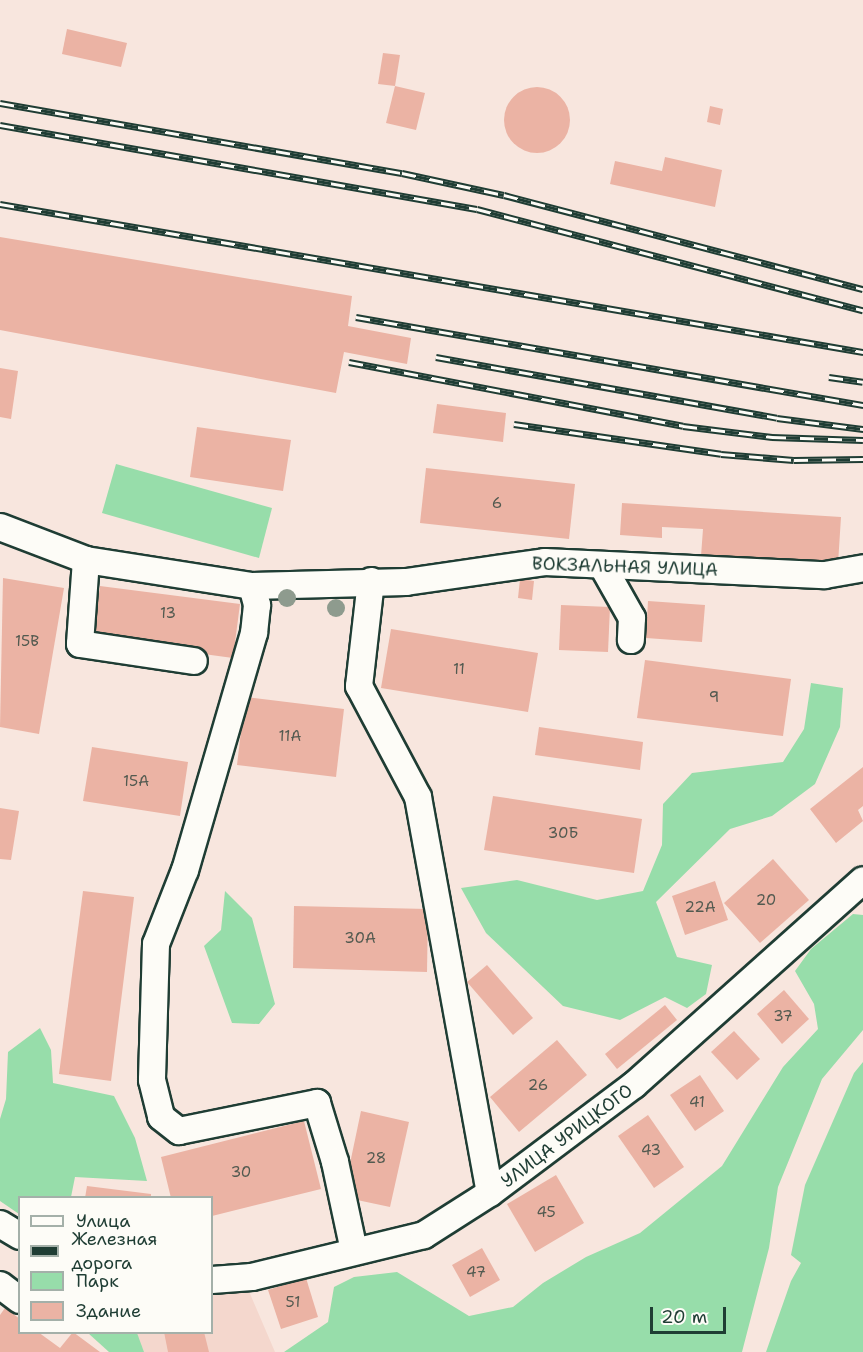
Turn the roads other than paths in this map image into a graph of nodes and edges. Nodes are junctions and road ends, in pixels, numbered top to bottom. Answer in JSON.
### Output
{"nodes":[{"id":1,"x":0,"y":527,"type":"edge"},
{"id":2,"x":87,"y":560,"type":"junction"},
{"id":3,"x":602,"y":565,"type":"junction"},
{"id":4,"x":863,"y":568,"type":"edge"},
{"id":5,"x":371,"y":581,"type":"junction"},
{"id":6,"x":252,"y":586,"type":"junction"},
{"id":7,"x":631,"y":640,"type":"dead end"},
{"id":8,"x":194,"y":661,"type":"dead end"},
{"id":9,"x":863,"y":880,"type":"edge"},
{"id":10,"x":490,"y":1193,"type":"junction"},
{"id":11,"x":0,"y":1224,"type":"edge"},
{"id":12,"x":18,"y":1235,"type":"edge"},
{"id":13,"x":354,"y":1251,"type":"junction"},
{"id":14,"x":213,"y":1280,"type":"edge"},
{"id":15,"x":0,"y":1285,"type":"edge"},
{"id":16,"x":18,"y":1298,"type":"edge"}],
"edges":[{"from":1,"to":2,"type":"street","name":"ВОКЗАЛЬНАЯ УЛИЦА"},
{"from":2,"to":6,"type":"street","name":"ВОКЗАЛЬНАЯ УЛИЦА"},
{"from":2,"to":8,"type":"street"},
{"from":3,"to":4,"type":"street","name":"ВОКЗАЛЬНАЯ УЛИЦА"},
{"from":3,"to":5,"type":"street","name":"ВОКЗАЛЬНАЯ УЛИЦА"},
{"from":3,"to":7,"type":"street"},
{"from":5,"to":6,"type":"street","name":"ВОКЗАЛЬНАЯ УЛИЦА"},
{"from":5,"to":10,"type":"street"},
{"from":6,"to":13,"type":"street"},
{"from":9,"to":10,"type":"street","name":"УЛИЦА УРИЦКОГО"},
{"from":10,"to":13,"type":"street","name":"УЛИЦА УРИЦКОГО"},
{"from":11,"to":12,"type":"street"},
{"from":13,"to":14,"type":"street","name":"УЛИЦА УРИЦКОГО"},
{"from":15,"to":16,"type":"street"}]}
